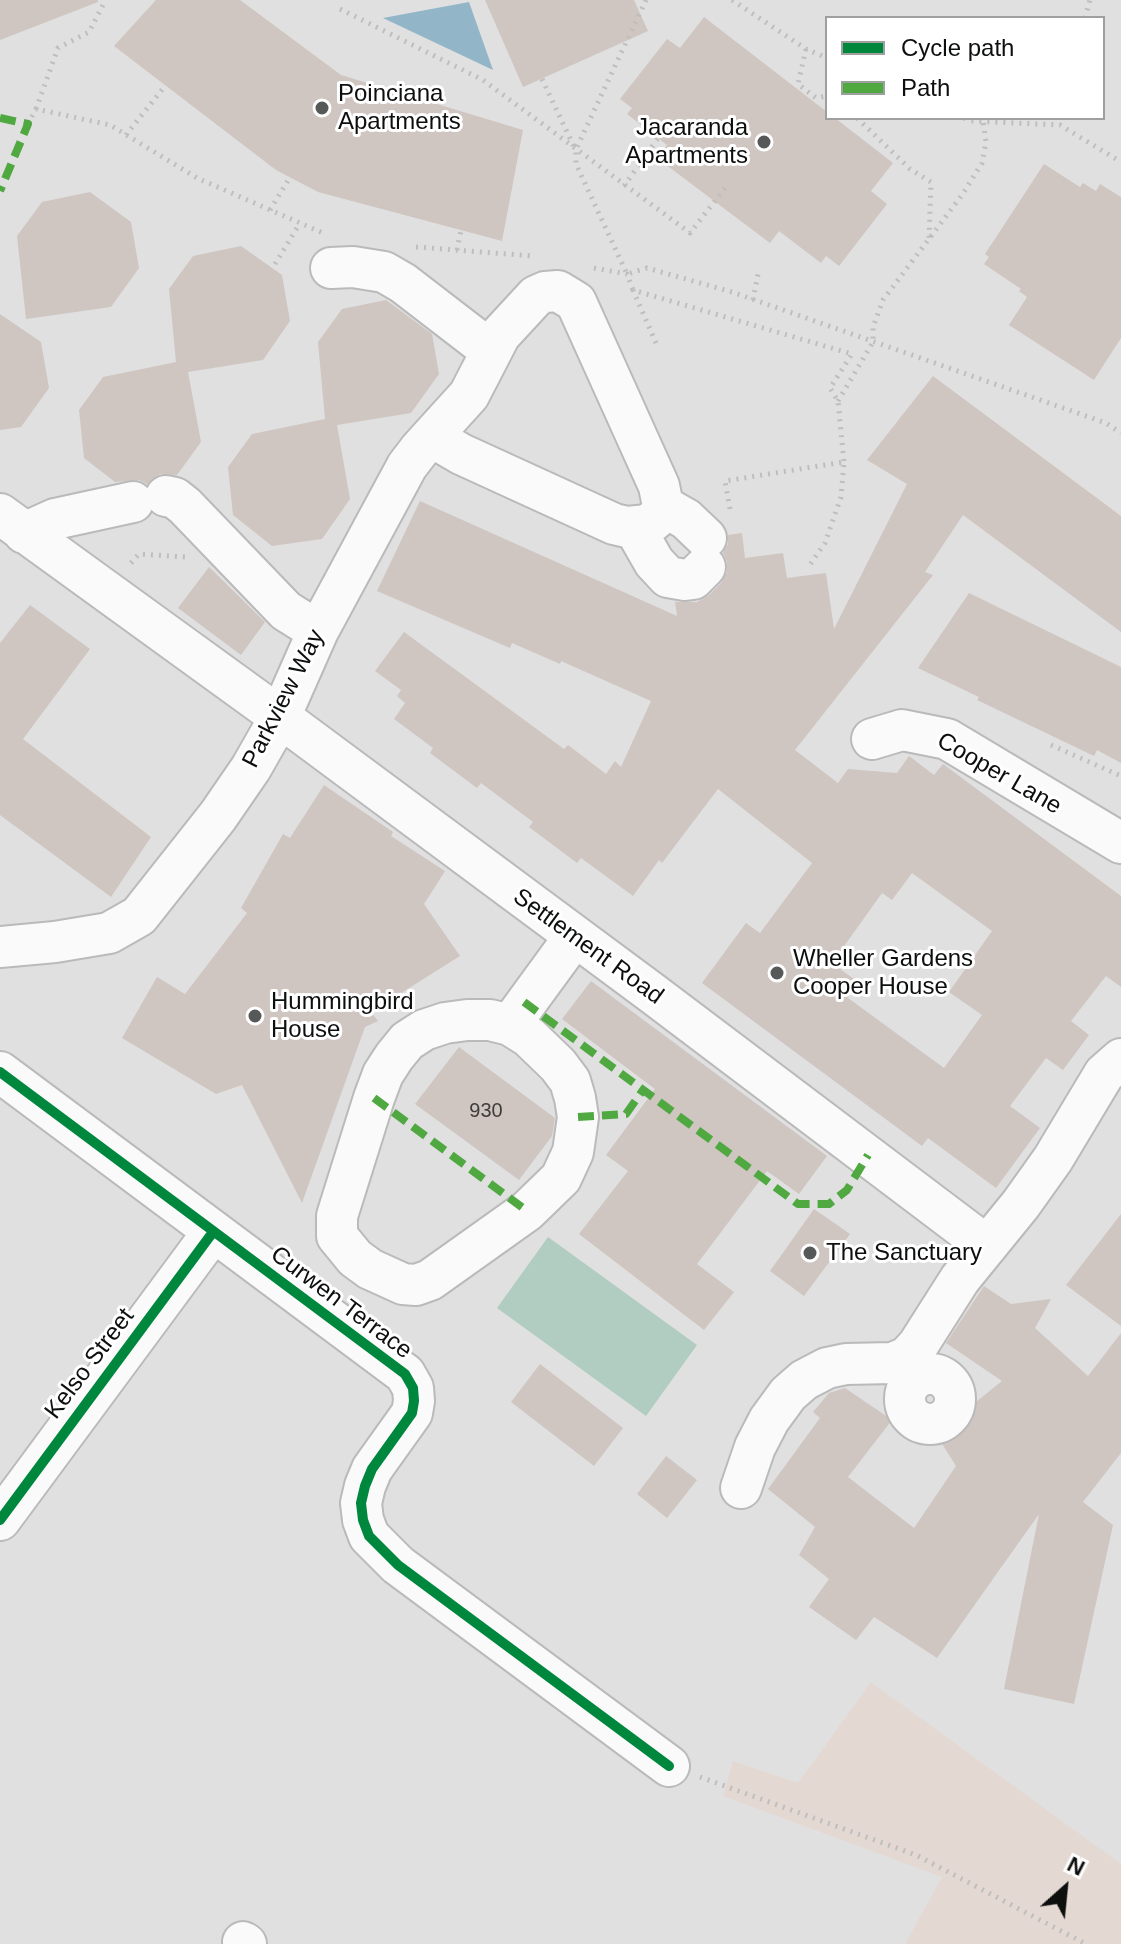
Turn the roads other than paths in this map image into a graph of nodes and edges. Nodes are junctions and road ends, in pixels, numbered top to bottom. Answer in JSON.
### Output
{"nodes":[{"id":1,"x":329,"y":252,"type":"road end"},
{"id":2,"x":490,"y":350,"type":"junction"},
{"id":3,"x":432,"y":437,"type":"junction"},
{"id":4,"x":648,"y":516,"type":"junction"},
{"id":5,"x":12,"y":523,"type":"edge"},
{"id":6,"x":318,"y":631,"type":"junction"},
{"id":7,"x":280,"y":717,"type":"junction"},
{"id":8,"x":872,"y":739,"type":"dead end"},
{"id":9,"x":1121,"y":843,"type":"edge"},
{"id":10,"x":575,"y":936,"type":"junction"},
{"id":11,"x":0,"y":947,"type":"edge"},
{"id":12,"x":510,"y":1025,"type":"junction"},
{"id":13,"x":1121,"y":1059,"type":"edge"},
{"id":14,"x":0,"y":1072,"type":"edge"},
{"id":15,"x":213,"y":1232,"type":"junction"},
{"id":16,"x":987,"y":1246,"type":"junction"},
{"id":17,"x":370,"y":1269,"type":"junction"},
{"id":18,"x":331,"y":1319,"type":"junction"},
{"id":19,"x":741,"y":1488,"type":"dead end"},
{"id":20,"x":0,"y":1520,"type":"edge"},
{"id":21,"x":669,"y":1766,"type":"road end"}],
"edges":[{"from":1,"to":2,"type":"street"},
{"from":2,"to":3,"type":"street","name":"Parkview Way"},
{"from":2,"to":4,"type":"street","name":"Parkview Way"},
{"from":3,"to":4,"type":"street"},
{"from":3,"to":6,"type":"street","name":"Parkview Way"},
{"from":4,"to":4,"type":"street","name":"Parkview Way"},
{"from":5,"to":6,"type":"street"},
{"from":5,"to":7,"type":"street","name":"Settlement Road"},
{"from":6,"to":7,"type":"street","name":"Parkview Way"},
{"from":7,"to":10,"type":"street","name":"Settlement Road"},
{"from":7,"to":11,"type":"street","name":"Parkview Way"},
{"from":8,"to":9,"type":"street","name":"Cooper Lane"},
{"from":10,"to":12,"type":"street"},
{"from":10,"to":16,"type":"street","name":"Settlement Road"},
{"from":12,"to":17,"type":"street"},
{"from":12,"to":17,"type":"street"},
{"from":13,"to":16,"type":"street"},
{"from":14,"to":15,"type":"street","name":"Curwen Terrace"},
{"from":15,"to":18,"type":"street","name":"Curwen Terrace"},
{"from":15,"to":20,"type":"street","name":"Kelso Street"},
{"from":16,"to":19,"type":"street"},
{"from":17,"to":18,"type":"street"},
{"from":18,"to":21,"type":"street","name":"Curwen Terrace"}]}
